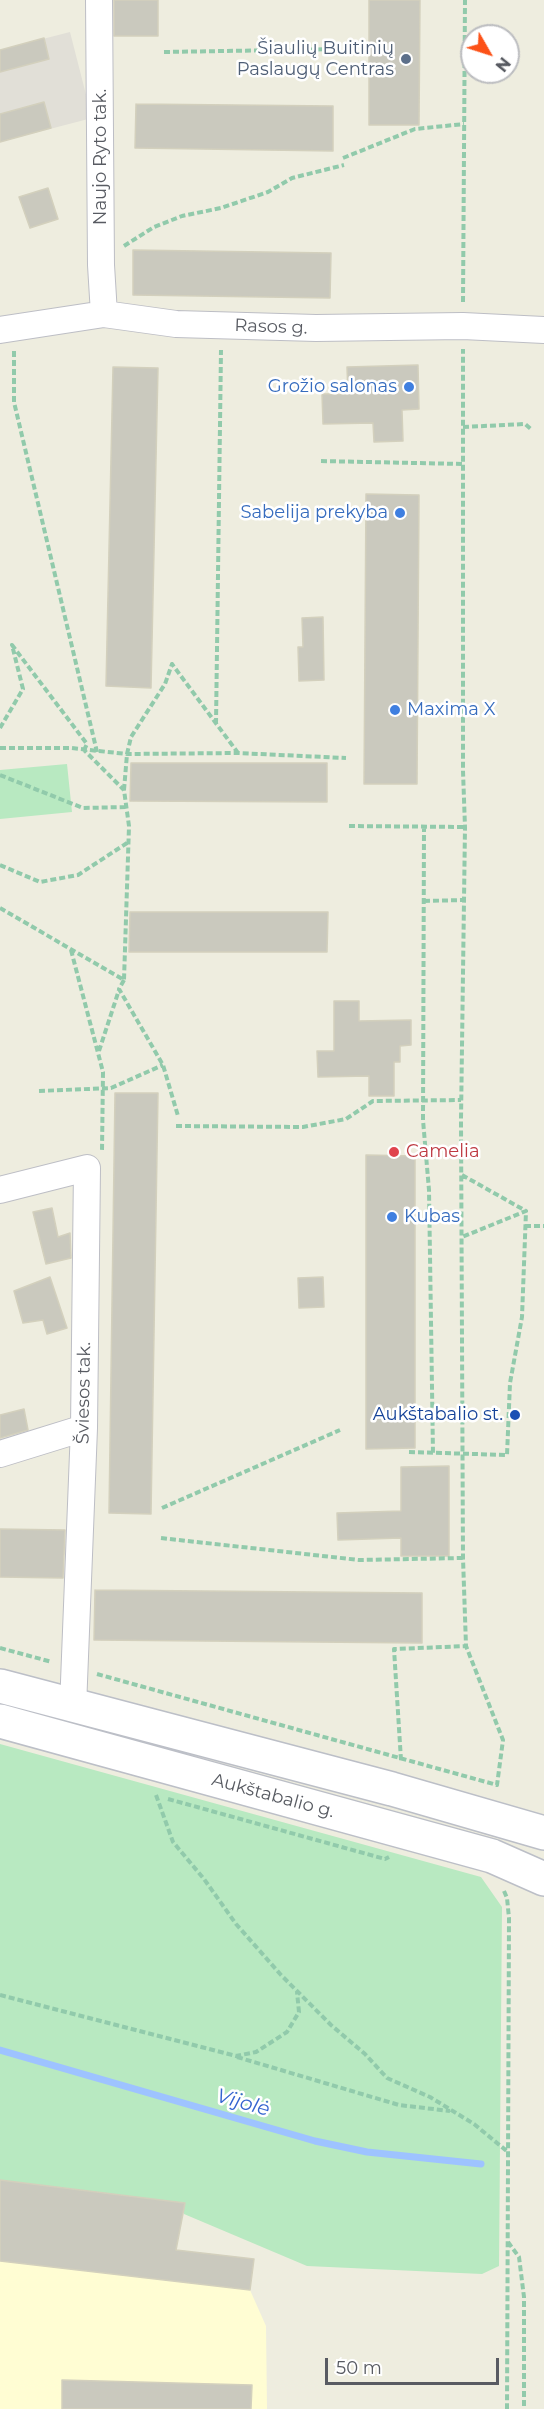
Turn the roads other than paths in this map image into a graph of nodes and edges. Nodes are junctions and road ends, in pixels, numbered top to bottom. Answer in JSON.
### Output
{"nodes":[{"id":1,"x":99,"y":0,"type":"edge"},
{"id":2,"x":104,"y":314,"type":"junction"},
{"id":3,"x":7,"y":329,"type":"edge"},
{"id":4,"x":544,"y":330,"type":"edge"},
{"id":5,"x":0,"y":1190,"type":"edge"},
{"id":6,"x":84,"y":1428,"type":"junction"},
{"id":7,"x":0,"y":1454,"type":"edge"},
{"id":8,"x":0,"y":1686,"type":"edge"},
{"id":9,"x":73,"y":1707,"type":"junction"},
{"id":10,"x":0,"y":1721,"type":"edge"},
{"id":11,"x":544,"y":1833,"type":"edge"},
{"id":12,"x":544,"y":1879,"type":"edge"}],
"edges":[{"from":1,"to":2,"type":"street","name":"Naujo Ryto tak."},
{"from":2,"to":3,"type":"street","name":"Rasos g."},
{"from":2,"to":4,"type":"street","name":"Rasos g."},
{"from":5,"to":6,"type":"street","name":"Šviesos tak."},
{"from":6,"to":7,"type":"street"},
{"from":6,"to":9,"type":"street","name":"Šviesos tak."},
{"from":8,"to":9,"type":"main road","name":"Aukštabalio g."},
{"from":9,"to":11,"type":"main road","name":"Aukštabalio g."},
{"from":10,"to":12,"type":"main road","name":"Aukštabalio g."}]}
